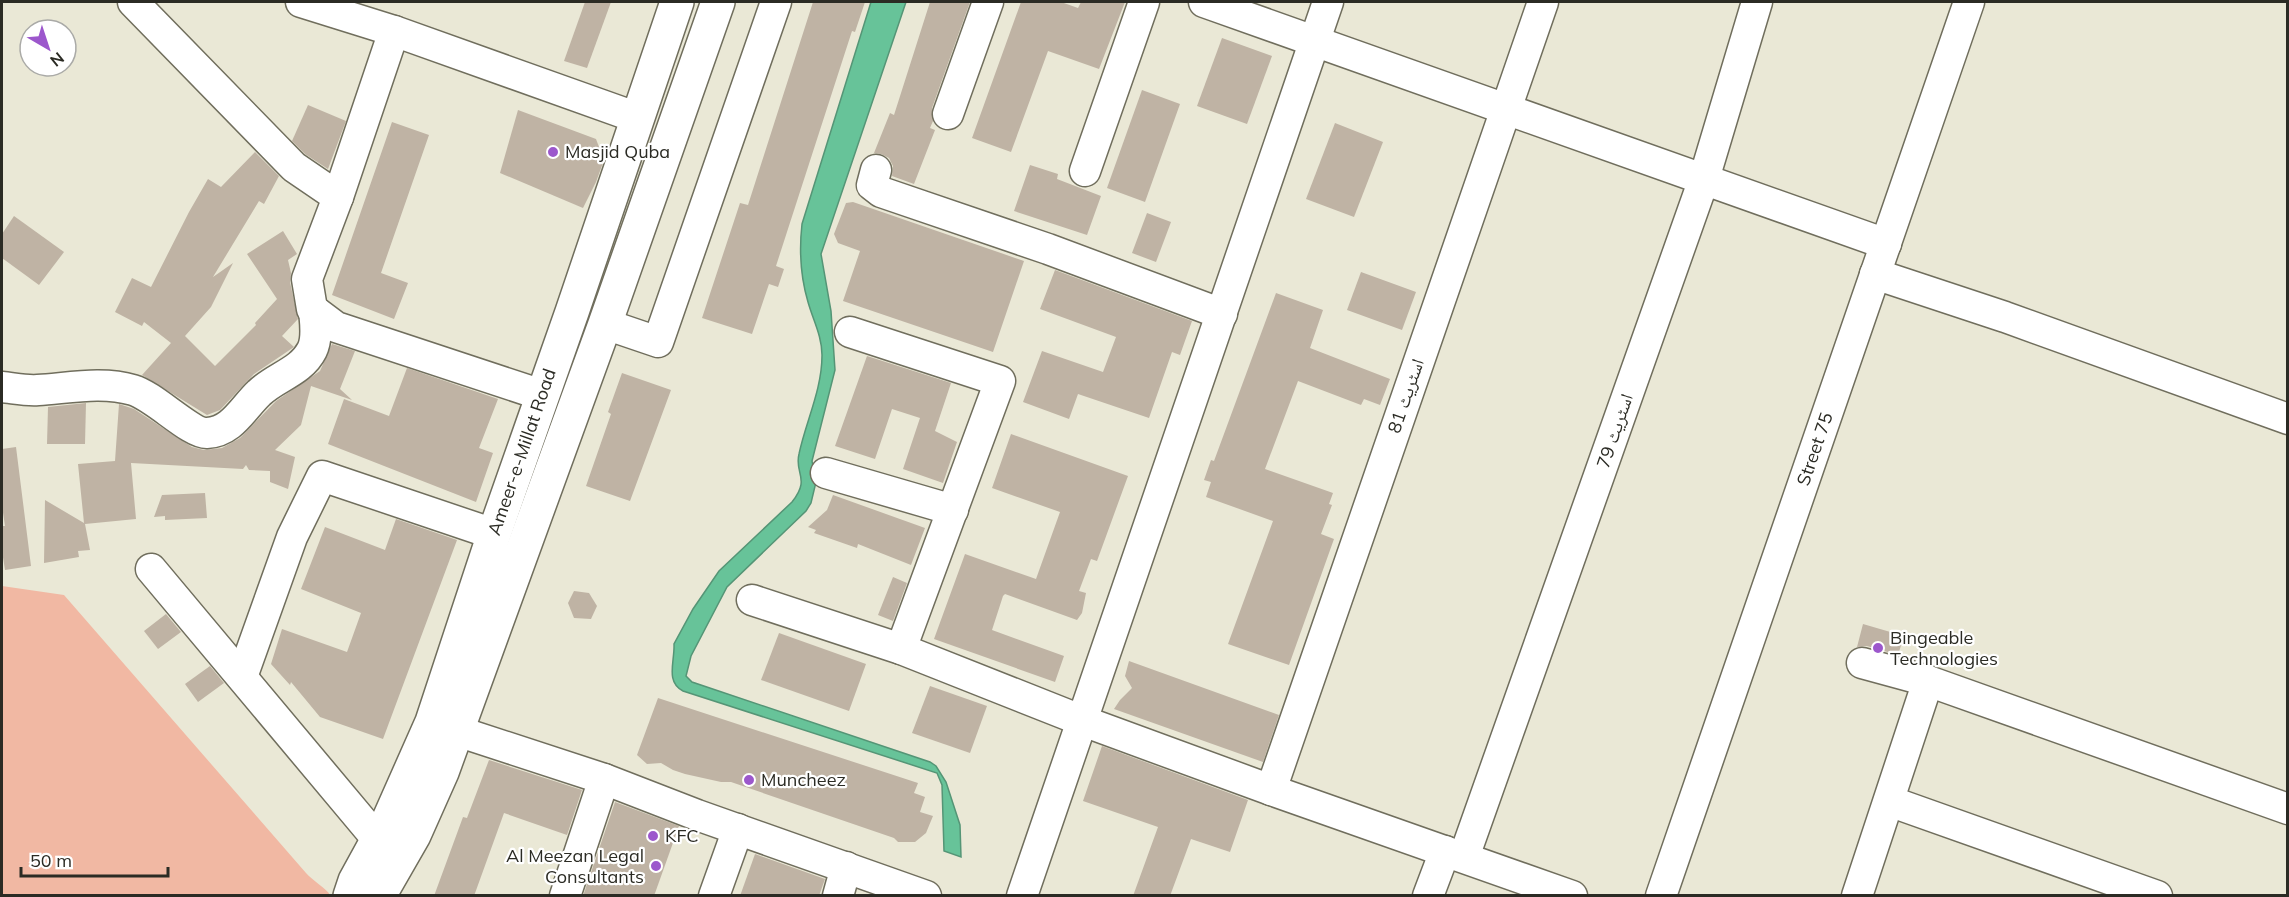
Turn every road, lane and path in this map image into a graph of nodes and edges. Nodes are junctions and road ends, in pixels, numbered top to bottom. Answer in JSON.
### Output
{"nodes":[{"id":1,"x":133,"y":2,"type":"edge"},
{"id":2,"x":301,"y":2,"type":"edge"},
{"id":3,"x":677,"y":2,"type":"edge"},
{"id":4,"x":718,"y":2,"type":"edge"},
{"id":5,"x":776,"y":2,"type":"edge"},
{"id":6,"x":988,"y":2,"type":"edge"},
{"id":7,"x":1144,"y":2,"type":"edge"},
{"id":8,"x":1204,"y":2,"type":"edge"},
{"id":9,"x":1328,"y":2,"type":"edge"},
{"id":10,"x":1543,"y":2,"type":"edge"},
{"id":11,"x":1757,"y":2,"type":"edge"},
{"id":12,"x":1969,"y":2,"type":"edge"},
{"id":13,"x":394,"y":31,"type":"junction"},
{"id":14,"x":1315,"y":40,"type":"junction"},
{"id":15,"x":1505,"y":108,"type":"junction"},
{"id":16,"x":948,"y":114,"type":"dead end"},
{"id":17,"x":638,"y":118,"type":"junction"},
{"id":18,"x":876,"y":170,"type":"dead end"},
{"id":19,"x":1085,"y":171,"type":"dead end"},
{"id":20,"x":1704,"y":179,"type":"junction"},
{"id":21,"x":338,"y":197,"type":"junction"},
{"id":22,"x":1886,"y":244,"type":"junction"},
{"id":23,"x":1875,"y":274,"type":"junction"},
{"id":24,"x":314,"y":310,"type":"junction"},
{"id":25,"x":572,"y":312,"type":"junction"},
{"id":26,"x":1222,"y":314,"type":"junction"},
{"id":27,"x":605,"y":324,"type":"junction"},
{"id":28,"x":850,"y":332,"type":"dead end"},
{"id":29,"x":2,"y":387,"type":"edge"},
{"id":30,"x":542,"y":395,"type":"junction"},
{"id":31,"x":2288,"y":419,"type":"edge"},
{"id":32,"x":826,"y":473,"type":"dead end"},
{"id":33,"x":953,"y":510,"type":"junction"},
{"id":34,"x":494,"y":534,"type":"junction"},
{"id":35,"x":151,"y":569,"type":"dead end"},
{"id":36,"x":753,"y":600,"type":"dead end"},
{"id":37,"x":902,"y":649,"type":"junction"},
{"id":38,"x":1862,"y":663,"type":"dead end"},
{"id":39,"x":242,"y":677,"type":"junction"},
{"id":40,"x":1928,"y":681,"type":"junction"},
{"id":41,"x":1083,"y":721,"type":"junction"},
{"id":42,"x":445,"y":726,"type":"junction"},
{"id":43,"x":604,"y":779,"type":"junction"},
{"id":44,"x":1271,"y":790,"type":"junction"},
{"id":45,"x":1888,"y":801,"type":"junction"},
{"id":46,"x":2288,"y":809,"type":"edge"},
{"id":47,"x":738,"y":829,"type":"junction"},
{"id":48,"x":378,"y":840,"type":"junction"},
{"id":49,"x":1455,"y":854,"type":"junction"},
{"id":50,"x":846,"y":867,"type":"junction"},
{"id":51,"x":350,"y":896,"type":"edge"},
{"id":52,"x":379,"y":896,"type":"edge"},
{"id":53,"x":565,"y":896,"type":"edge"},
{"id":54,"x":714,"y":896,"type":"edge"},
{"id":55,"x":838,"y":896,"type":"edge"},
{"id":56,"x":926,"y":896,"type":"edge"},
{"id":57,"x":1022,"y":896,"type":"edge"},
{"id":58,"x":1428,"y":896,"type":"edge"},
{"id":59,"x":1572,"y":896,"type":"edge"},
{"id":60,"x":1661,"y":896,"type":"edge"},
{"id":61,"x":1857,"y":896,"type":"edge"},
{"id":62,"x":2157,"y":896,"type":"edge"}],
"edges":[{"from":1,"to":21,"type":"street"},
{"from":2,"to":13,"type":"street"},
{"from":3,"to":17,"type":"main road","name":"Ameer-e-Millat Road"},
{"from":4,"to":27,"type":"main road","name":"Ameer-e-Millat Road"},
{"from":5,"to":27,"type":"street"},
{"from":6,"to":16,"type":"street"},
{"from":7,"to":19,"type":"street"},
{"from":8,"to":14,"type":"street"},
{"from":9,"to":14,"type":"street"},
{"from":10,"to":15,"type":"street","name":"اسٹریٹ 81"},
{"from":11,"to":20,"type":"street","name":"اسٹریٹ 79"},
{"from":12,"to":22,"type":"street","name":"Street 75"},
{"from":13,"to":17,"type":"street"},
{"from":13,"to":21,"type":"street"},
{"from":14,"to":15,"type":"street"},
{"from":14,"to":26,"type":"street"},
{"from":15,"to":20,"type":"street"},
{"from":15,"to":44,"type":"street","name":"اسٹریٹ 81"},
{"from":17,"to":25,"type":"main road","name":"Ameer-e-Millat Road"},
{"from":18,"to":26,"type":"street"},
{"from":20,"to":22,"type":"street"},
{"from":20,"to":49,"type":"street","name":"اسٹریٹ 79"},
{"from":21,"to":24,"type":"street"},
{"from":22,"to":23,"type":"street","name":"Street 75"},
{"from":23,"to":31,"type":"street"},
{"from":23,"to":60,"type":"street","name":"Street 75"},
{"from":24,"to":29,"type":"street"},
{"from":24,"to":30,"type":"street"},
{"from":25,"to":27,"type":"main road"},
{"from":25,"to":30,"type":"main road","name":"Ameer-e-Millat Road"},
{"from":26,"to":41,"type":"street"},
{"from":27,"to":42,"type":"main road","name":"Ameer-e-Millat Road"},
{"from":28,"to":33,"type":"street"},
{"from":30,"to":34,"type":"main road","name":"Ameer-e-Millat Road"},
{"from":32,"to":33,"type":"street"},
{"from":33,"to":37,"type":"street"},
{"from":34,"to":39,"type":"street"},
{"from":34,"to":42,"type":"main road","name":"Ameer-e-Millat Road"},
{"from":35,"to":39,"type":"street"},
{"from":36,"to":37,"type":"street"},
{"from":37,"to":41,"type":"street"},
{"from":38,"to":40,"type":"street"},
{"from":39,"to":48,"type":"street"},
{"from":40,"to":45,"type":"street"},
{"from":40,"to":46,"type":"street"},
{"from":41,"to":44,"type":"street"},
{"from":41,"to":57,"type":"street"},
{"from":42,"to":43,"type":"street"},
{"from":42,"to":48,"type":"main road","name":"Ameer-e-Millat Road"},
{"from":42,"to":52,"type":"main road"},
{"from":43,"to":47,"type":"street"},
{"from":43,"to":53,"type":"street"},
{"from":44,"to":49,"type":"street"},
{"from":45,"to":61,"type":"street"},
{"from":45,"to":62,"type":"street"},
{"from":47,"to":50,"type":"street"},
{"from":47,"to":54,"type":"street"},
{"from":48,"to":51,"type":"main road","name":"Ameer-e-Millat Road"},
{"from":49,"to":58,"type":"street","name":"اسٹریٹ 79"},
{"from":49,"to":59,"type":"street"},
{"from":50,"to":55,"type":"street"},
{"from":50,"to":56,"type":"street"}]}
